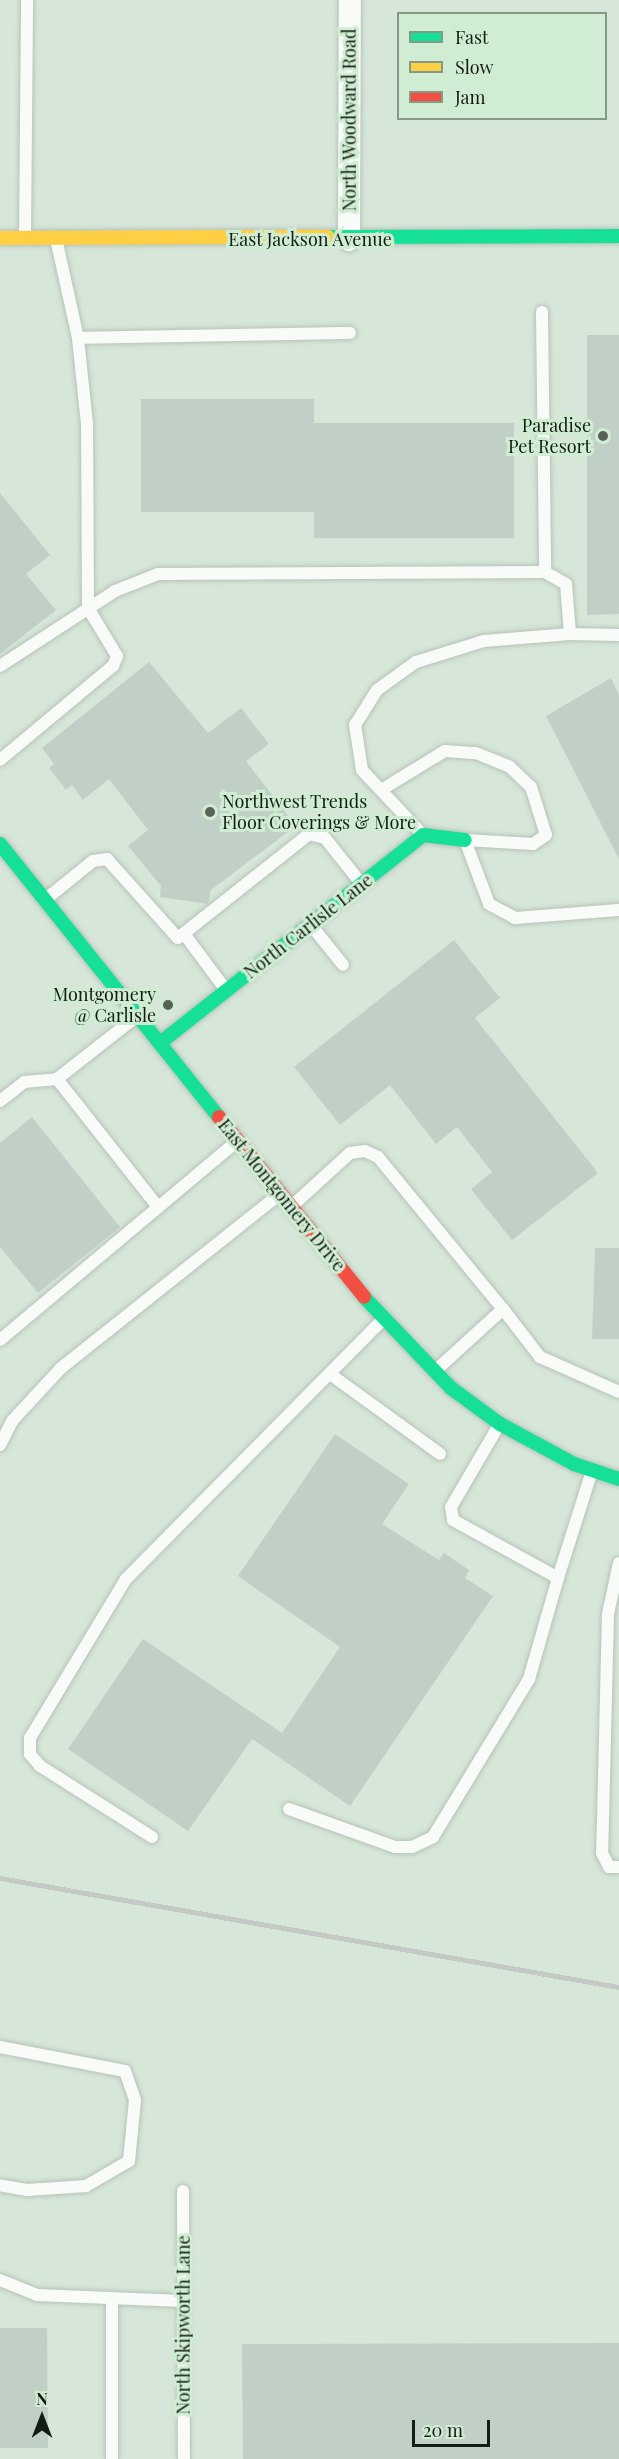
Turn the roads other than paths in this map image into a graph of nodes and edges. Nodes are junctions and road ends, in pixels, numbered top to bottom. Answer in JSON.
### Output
{"nodes":[{"id":1,"x":27,"y":0,"type":"edge"},
{"id":2,"x":350,"y":0,"type":"edge"},
{"id":3,"x":619,"y":236,"type":"edge"},
{"id":4,"x":0,"y":238,"type":"edge"},
{"id":5,"x":25,"y":238,"type":"junction"},
{"id":6,"x":56,"y":238,"type":"junction"},
{"id":7,"x":349,"y":240,"type":"junction"},
{"id":8,"x":542,"y":312,"type":"dead end"},
{"id":9,"x":350,"y":333,"type":"dead end"},
{"id":10,"x":78,"y":338,"type":"junction"},
{"id":11,"x":545,"y":572,"type":"junction"},
{"id":12,"x":88,"y":608,"type":"junction"},
{"id":13,"x":570,"y":634,"type":"junction"},
{"id":14,"x":619,"y":635,"type":"edge"},
{"id":15,"x":0,"y":666,"type":"edge"},
{"id":16,"x":0,"y":760,"type":"edge"},
{"id":17,"x":381,"y":790,"type":"junction"},
{"id":18,"x":423,"y":835,"type":"junction"},
{"id":19,"x":465,"y":840,"type":"junction"},
{"id":20,"x":0,"y":844,"type":"edge"},
{"id":21,"x":362,"y":884,"type":"junction"},
{"id":22,"x":45,"y":900,"type":"junction"},
{"id":23,"x":619,"y":910,"type":"edge"},
{"id":24,"x":310,"y":924,"type":"junction"},
{"id":25,"x":185,"y":935,"type":"junction"},
{"id":26,"x":343,"y":965,"type":"dead end"},
{"id":27,"x":227,"y":991,"type":"junction"},
{"id":28,"x":138,"y":1015,"type":"junction"},
{"id":29,"x":160,"y":1043,"type":"junction"},
{"id":30,"x":57,"y":1079,"type":"junction"},
{"id":31,"x":0,"y":1101,"type":"edge"},
{"id":32,"x":238,"y":1140,"type":"junction"},
{"id":33,"x":280,"y":1193,"type":"junction"},
{"id":34,"x":158,"y":1207,"type":"junction"},
{"id":35,"x":292,"y":1207,"type":"junction"},
{"id":36,"x":503,"y":1309,"type":"junction"},
{"id":37,"x":382,"y":1320,"type":"junction"},
{"id":38,"x":0,"y":1340,"type":"edge"},
{"id":39,"x":434,"y":1372,"type":"junction"},
{"id":40,"x":330,"y":1374,"type":"junction"},
{"id":41,"x":619,"y":1392,"type":"edge"},
{"id":42,"x":500,"y":1424,"type":"junction"},
{"id":43,"x":0,"y":1445,"type":"edge"},
{"id":44,"x":440,"y":1454,"type":"dead end"},
{"id":45,"x":592,"y":1470,"type":"junction"},
{"id":46,"x":619,"y":1479,"type":"edge"},
{"id":47,"x":618,"y":1571,"type":"edge"},
{"id":48,"x":558,"y":1578,"type":"junction"},
{"id":49,"x":289,"y":1809,"type":"dead end"},
{"id":50,"x":152,"y":1837,"type":"dead end"},
{"id":51,"x":619,"y":1867,"type":"edge"},
{"id":52,"x":0,"y":2047,"type":"edge"},
{"id":53,"x":0,"y":2186,"type":"edge"},
{"id":54,"x":183,"y":2191,"type":"dead end"},
{"id":55,"x":0,"y":2280,"type":"edge"},
{"id":56,"x":112,"y":2299,"type":"junction"},
{"id":57,"x":183,"y":2301,"type":"junction"},
{"id":58,"x":112,"y":2459,"type":"edge"},
{"id":59,"x":184,"y":2459,"type":"edge"}],
"edges":[{"from":1,"to":5,"type":"lane"},
{"from":2,"to":7,"type":"street","name":"North Woodward Road"},
{"from":3,"to":7,"type":"street","name":"East Jackson Avenue"},
{"from":4,"to":5,"type":"street","name":"East Jackson Avenue"},
{"from":5,"to":6,"type":"street","name":"East Jackson Avenue"},
{"from":6,"to":7,"type":"street","name":"East Jackson Avenue"},
{"from":6,"to":10,"type":"lane"},
{"from":8,"to":11,"type":"lane"},
{"from":9,"to":10,"type":"lane"},
{"from":10,"to":12,"type":"lane"},
{"from":11,"to":12,"type":"lane"},
{"from":11,"to":13,"type":"lane"},
{"from":12,"to":15,"type":"lane"},
{"from":12,"to":16,"type":"lane"},
{"from":13,"to":14,"type":"lane"},
{"from":13,"to":17,"type":"lane"},
{"from":17,"to":18,"type":"lane"},
{"from":17,"to":19,"type":"lane"},
{"from":18,"to":19,"type":"street"},
{"from":18,"to":21,"type":"street","name":"North Carlisle Lane"},
{"from":19,"to":23,"type":"lane"},
{"from":20,"to":22,"type":"street","name":"East Montgomery Drive"},
{"from":21,"to":24,"type":"street","name":"North Carlisle Lane"},
{"from":21,"to":25,"type":"lane"},
{"from":22,"to":25,"type":"lane"},
{"from":22,"to":28,"type":"street","name":"East Montgomery Drive"},
{"from":24,"to":26,"type":"lane"},
{"from":24,"to":27,"type":"street","name":"North Carlisle Lane"},
{"from":25,"to":27,"type":"lane"},
{"from":27,"to":29,"type":"street","name":"North Carlisle Lane"},
{"from":28,"to":29,"type":"street","name":"East Montgomery Drive"},
{"from":28,"to":30,"type":"lane"},
{"from":29,"to":32,"type":"street","name":"East Montgomery Drive"},
{"from":30,"to":31,"type":"lane"},
{"from":30,"to":34,"type":"lane"},
{"from":32,"to":33,"type":"street","name":"East Montgomery Drive"},
{"from":32,"to":34,"type":"lane"},
{"from":33,"to":35,"type":"street","name":"East Montgomery Drive"},
{"from":33,"to":43,"type":"lane"},
{"from":34,"to":38,"type":"lane"},
{"from":35,"to":36,"type":"lane"},
{"from":35,"to":37,"type":"street","name":"East Montgomery Drive"},
{"from":36,"to":39,"type":"lane"},
{"from":36,"to":41,"type":"lane"},
{"from":37,"to":39,"type":"street","name":"East Montgomery Drive"},
{"from":37,"to":40,"type":"lane"},
{"from":39,"to":42,"type":"street","name":"East Montgomery Drive"},
{"from":40,"to":44,"type":"lane"},
{"from":40,"to":50,"type":"lane"},
{"from":42,"to":45,"type":"street","name":"East Montgomery Drive"},
{"from":42,"to":48,"type":"lane"},
{"from":45,"to":46,"type":"street","name":"East Montgomery Drive"},
{"from":45,"to":48,"type":"lane"},
{"from":47,"to":51,"type":"lane"},
{"from":48,"to":49,"type":"lane"},
{"from":52,"to":53,"type":"lane"},
{"from":54,"to":57,"type":"lane","name":"North Skipworth Lane"},
{"from":55,"to":56,"type":"lane"},
{"from":56,"to":57,"type":"lane"},
{"from":56,"to":58,"type":"lane"},
{"from":57,"to":59,"type":"lane","name":"North Skipworth Lane"}]}
